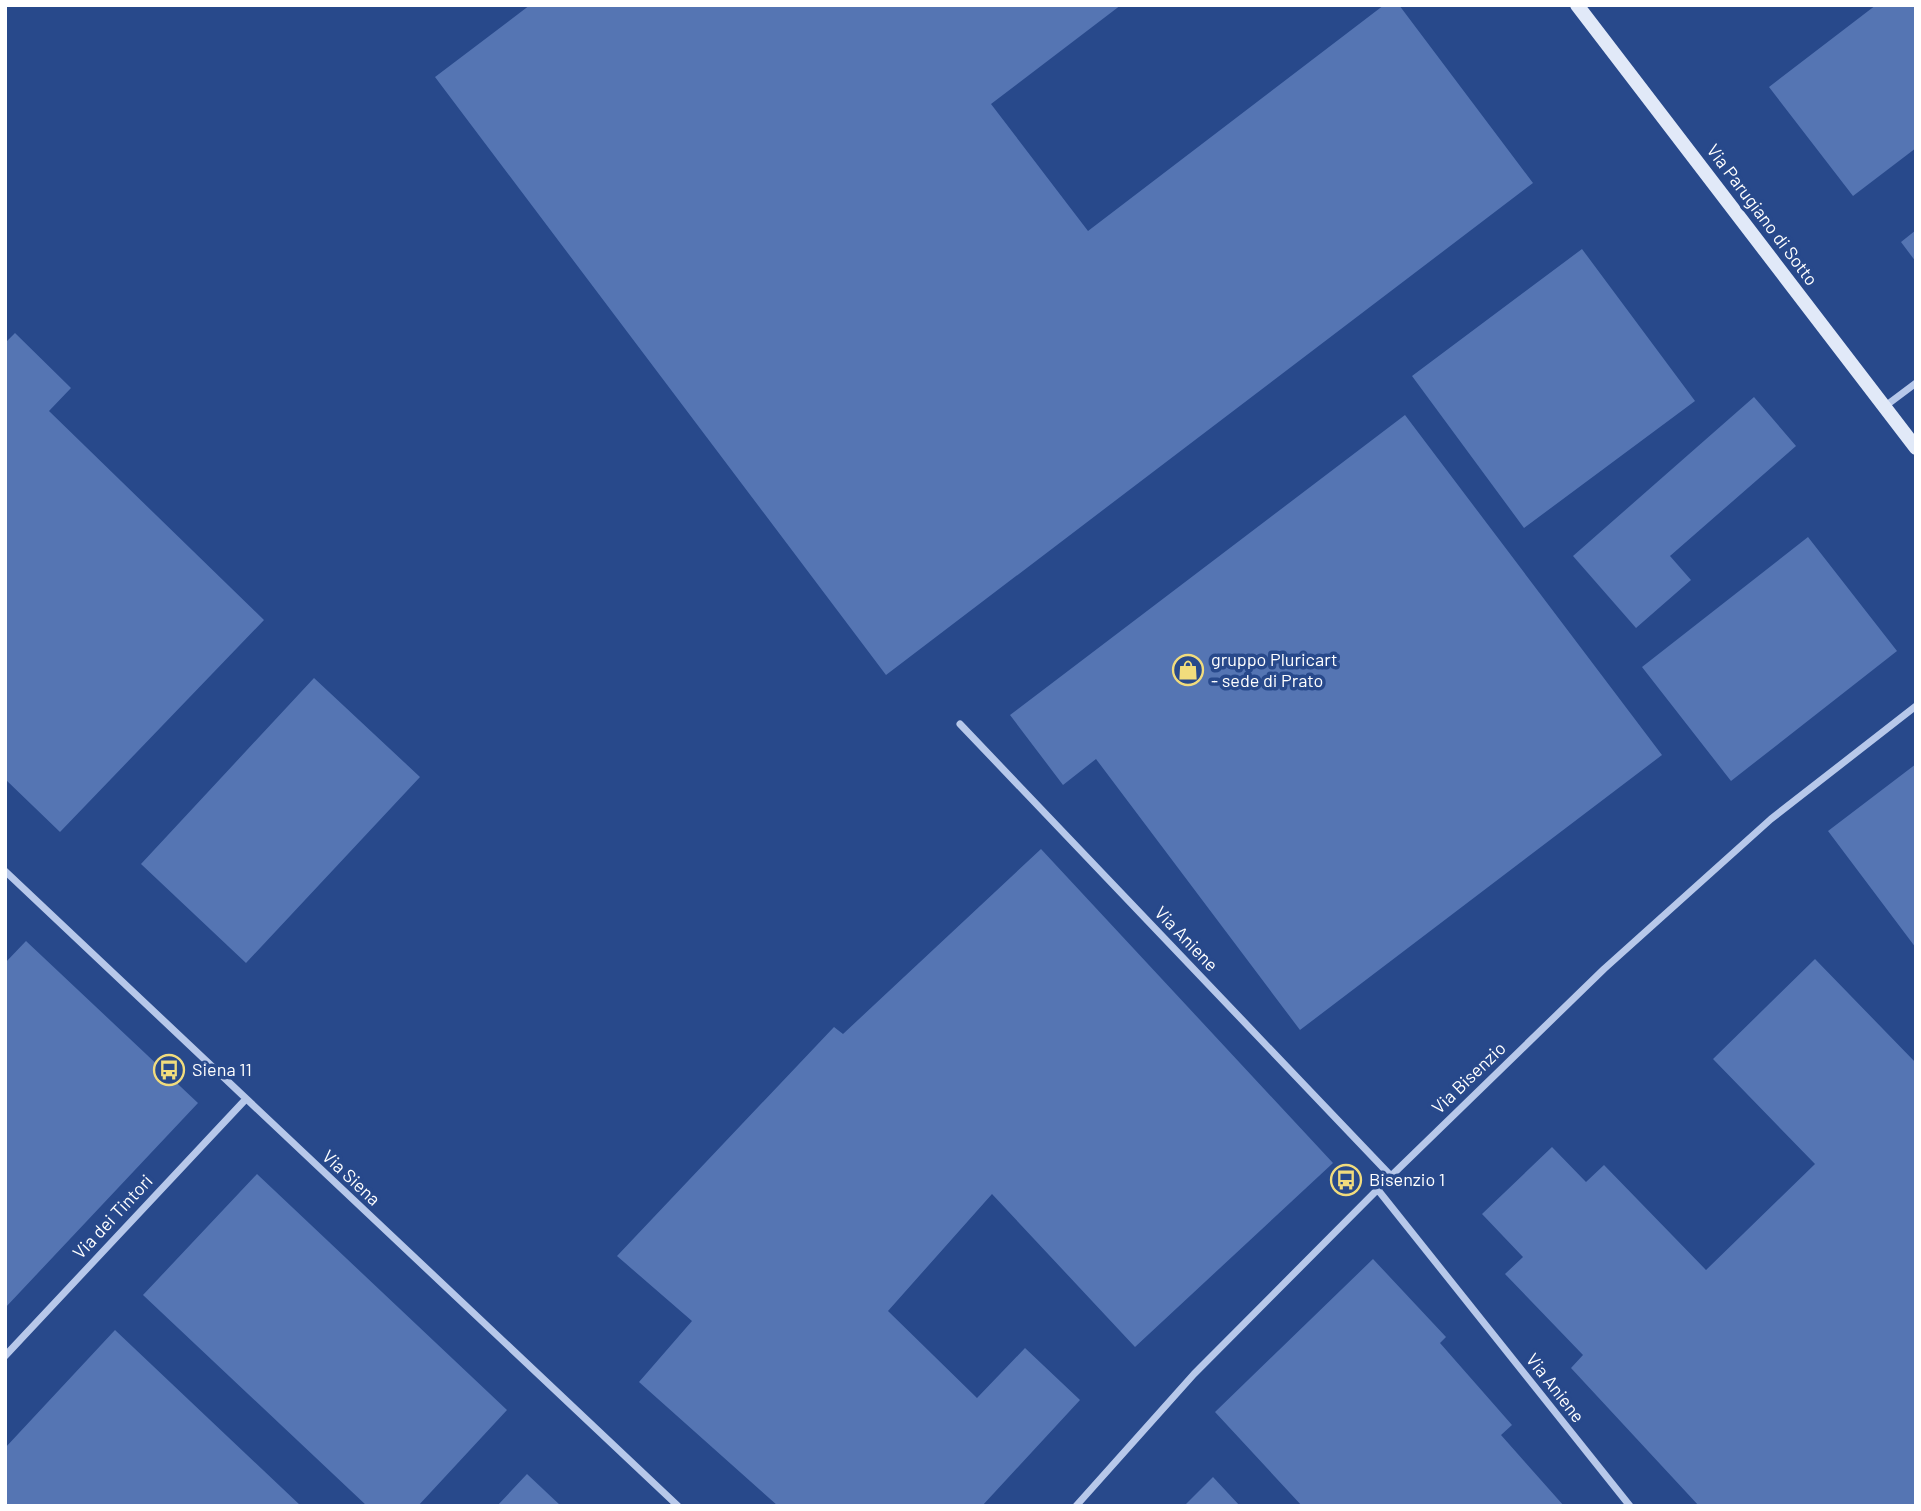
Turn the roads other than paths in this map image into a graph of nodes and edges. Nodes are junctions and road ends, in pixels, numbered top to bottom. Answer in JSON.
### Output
{"nodes":[{"id":1,"x":1577,"y":5,"type":"edge"},
{"id":2,"x":1916,"y":383,"type":"edge"},
{"id":3,"x":1884,"y":408,"type":"junction"},
{"id":4,"x":1916,"y":448,"type":"edge"},
{"id":5,"x":1916,"y":706,"type":"edge"},
{"id":6,"x":960,"y":724,"type":"dead end"},
{"id":7,"x":5,"y":871,"type":"edge"},
{"id":8,"x":245,"y":1100,"type":"junction"},
{"id":9,"x":1391,"y":1176,"type":"junction"},
{"id":10,"x":1378,"y":1190,"type":"junction"},
{"id":11,"x":5,"y":1356,"type":"edge"},
{"id":12,"x":678,"y":1506,"type":"edge"},
{"id":13,"x":1076,"y":1506,"type":"edge"},
{"id":14,"x":1630,"y":1506,"type":"edge"}],
"edges":[{"from":1,"to":3,"type":"street","name":"Via Parugiano di Sotto"},
{"from":2,"to":3,"type":"street"},
{"from":3,"to":4,"type":"street","name":"Via Parugiano di Sotto"},
{"from":5,"to":9,"type":"street","name":"Via Bisenzio"},
{"from":6,"to":9,"type":"street","name":"Via Aniene"},
{"from":7,"to":8,"type":"street","name":"Via Siena"},
{"from":8,"to":11,"type":"street","name":"Via dei Tintori"},
{"from":8,"to":12,"type":"street","name":"Via Siena"},
{"from":9,"to":10,"type":"street","name":"Via Bisenzio"},
{"from":10,"to":13,"type":"street","name":"Via Bisenzio"},
{"from":10,"to":14,"type":"street","name":"Via Aniene"}]}
